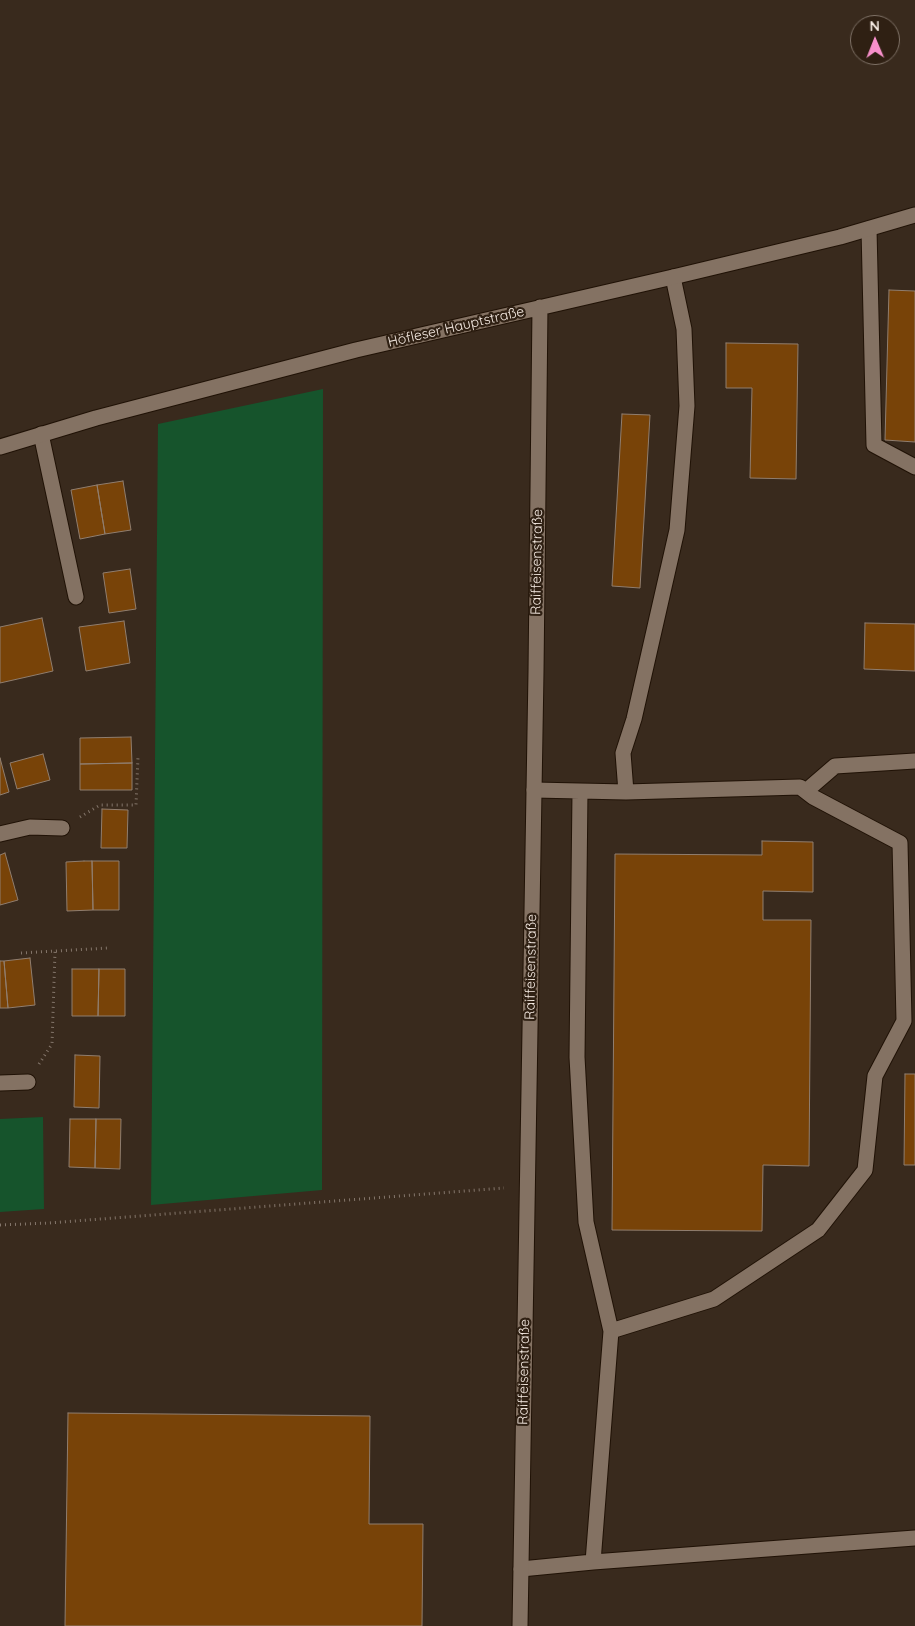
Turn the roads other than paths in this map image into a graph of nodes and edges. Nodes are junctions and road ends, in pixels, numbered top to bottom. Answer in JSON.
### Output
{"nodes":[{"id":1,"x":915,"y":215,"type":"edge"},
{"id":2,"x":869,"y":229,"type":"junction"},
{"id":3,"x":673,"y":277,"type":"junction"},
{"id":4,"x":540,"y":307,"type":"junction"},
{"id":5,"x":41,"y":434,"type":"junction"},
{"id":6,"x":0,"y":447,"type":"edge"},
{"id":7,"x":915,"y":467,"type":"edge"},
{"id":8,"x":76,"y":597,"type":"dead end"},
{"id":9,"x":915,"y":761,"type":"edge"},
{"id":10,"x":534,"y":790,"type":"junction"},
{"id":11,"x":806,"y":791,"type":"junction"},
{"id":12,"x":580,"y":792,"type":"junction"},
{"id":13,"x":626,"y":792,"type":"junction"},
{"id":14,"x":62,"y":828,"type":"road end"},
{"id":15,"x":0,"y":834,"type":"edge"},
{"id":16,"x":28,"y":1082,"type":"road end"},
{"id":17,"x":0,"y":1084,"type":"edge"},
{"id":18,"x":611,"y":1331,"type":"junction"},
{"id":19,"x":915,"y":1538,"type":"edge"},
{"id":20,"x":593,"y":1562,"type":"junction"},
{"id":21,"x":521,"y":1569,"type":"junction"},
{"id":22,"x":520,"y":1626,"type":"edge"}],
"edges":[{"from":1,"to":2,"type":"street","name":"Höfleser Hauptstraße"},
{"from":2,"to":3,"type":"street","name":"Höfleser Hauptstraße"},
{"from":2,"to":7,"type":"street"},
{"from":3,"to":4,"type":"street","name":"Höfleser Hauptstraße"},
{"from":3,"to":13,"type":"street"},
{"from":4,"to":5,"type":"street","name":"Höfleser Hauptstraße"},
{"from":4,"to":10,"type":"street","name":"Raiffeisenstraße"},
{"from":5,"to":6,"type":"street","name":"Höfleser Hauptstraße"},
{"from":5,"to":8,"type":"street"},
{"from":9,"to":11,"type":"street"},
{"from":10,"to":12,"type":"street"},
{"from":10,"to":21,"type":"street","name":"Raiffeisenstraße"},
{"from":11,"to":13,"type":"street"},
{"from":11,"to":18,"type":"street"},
{"from":12,"to":13,"type":"street"},
{"from":12,"to":18,"type":"street"},
{"from":14,"to":15,"type":"street"},
{"from":16,"to":17,"type":"street"},
{"from":18,"to":20,"type":"street"},
{"from":19,"to":20,"type":"street"},
{"from":20,"to":21,"type":"street"},
{"from":21,"to":22,"type":"street","name":"Raiffeisenstraße"}]}
